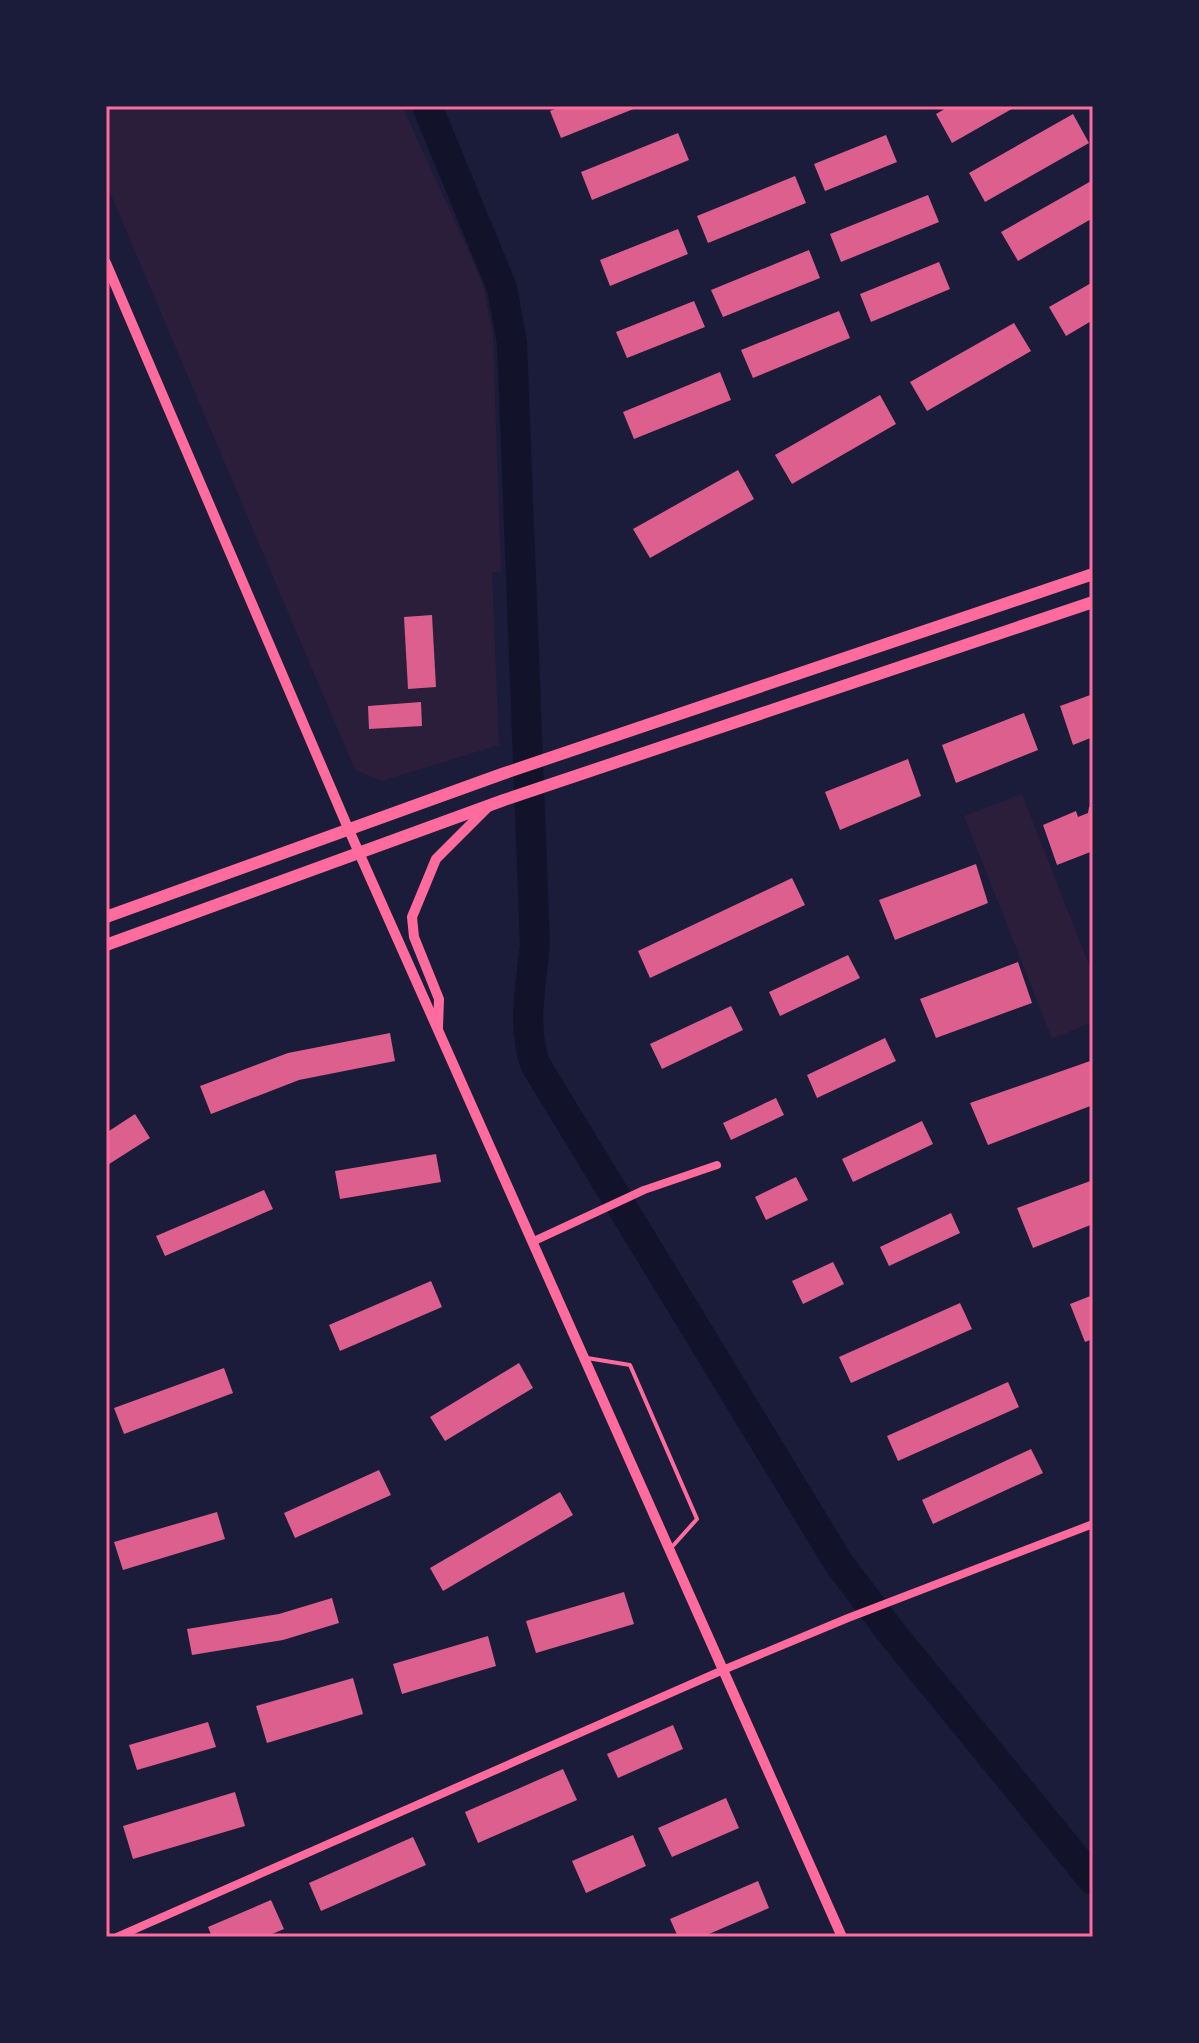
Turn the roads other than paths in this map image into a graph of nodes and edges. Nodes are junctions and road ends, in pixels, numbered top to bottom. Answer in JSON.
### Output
{"nodes":[{"id":1,"x":106,"y":263,"type":"edge"},
{"id":2,"x":1093,"y":574,"type":"edge"},
{"id":3,"x":1093,"y":602,"type":"edge"},
{"id":4,"x":489,"y":806,"type":"junction"},
{"id":5,"x":348,"y":828,"type":"junction"},
{"id":6,"x":358,"y":852,"type":"junction"},
{"id":7,"x":106,"y":917,"type":"edge"},
{"id":8,"x":106,"y":945,"type":"edge"},
{"id":9,"x":437,"y":1029,"type":"junction"},
{"id":10,"x":717,"y":1165,"type":"dead end"},
{"id":11,"x":532,"y":1242,"type":"junction"},
{"id":12,"x":584,"y":1358,"type":"junction"},
{"id":13,"x":1093,"y":1524,"type":"edge"},
{"id":14,"x":669,"y":1550,"type":"junction"},
{"id":15,"x":723,"y":1670,"type":"junction"},
{"id":16,"x":117,"y":1937,"type":"edge"},
{"id":17,"x":842,"y":1937,"type":"edge"}],
"edges":[{"from":1,"to":5,"type":"street"},
{"from":2,"to":5,"type":"main road"},
{"from":3,"to":4,"type":"main road"},
{"from":4,"to":6,"type":"main road"},
{"from":4,"to":9,"type":"street"},
{"from":5,"to":6,"type":"street"},
{"from":5,"to":7,"type":"main road"},
{"from":6,"to":8,"type":"main road"},
{"from":6,"to":9,"type":"street"},
{"from":9,"to":11,"type":"street"},
{"from":10,"to":11,"type":"street"},
{"from":11,"to":12,"type":"street"},
{"from":12,"to":14,"type":"street"},
{"from":12,"to":14,"type":"lane"},
{"from":13,"to":15,"type":"street"},
{"from":14,"to":15,"type":"street"},
{"from":15,"to":16,"type":"street"},
{"from":15,"to":17,"type":"street"}]}
